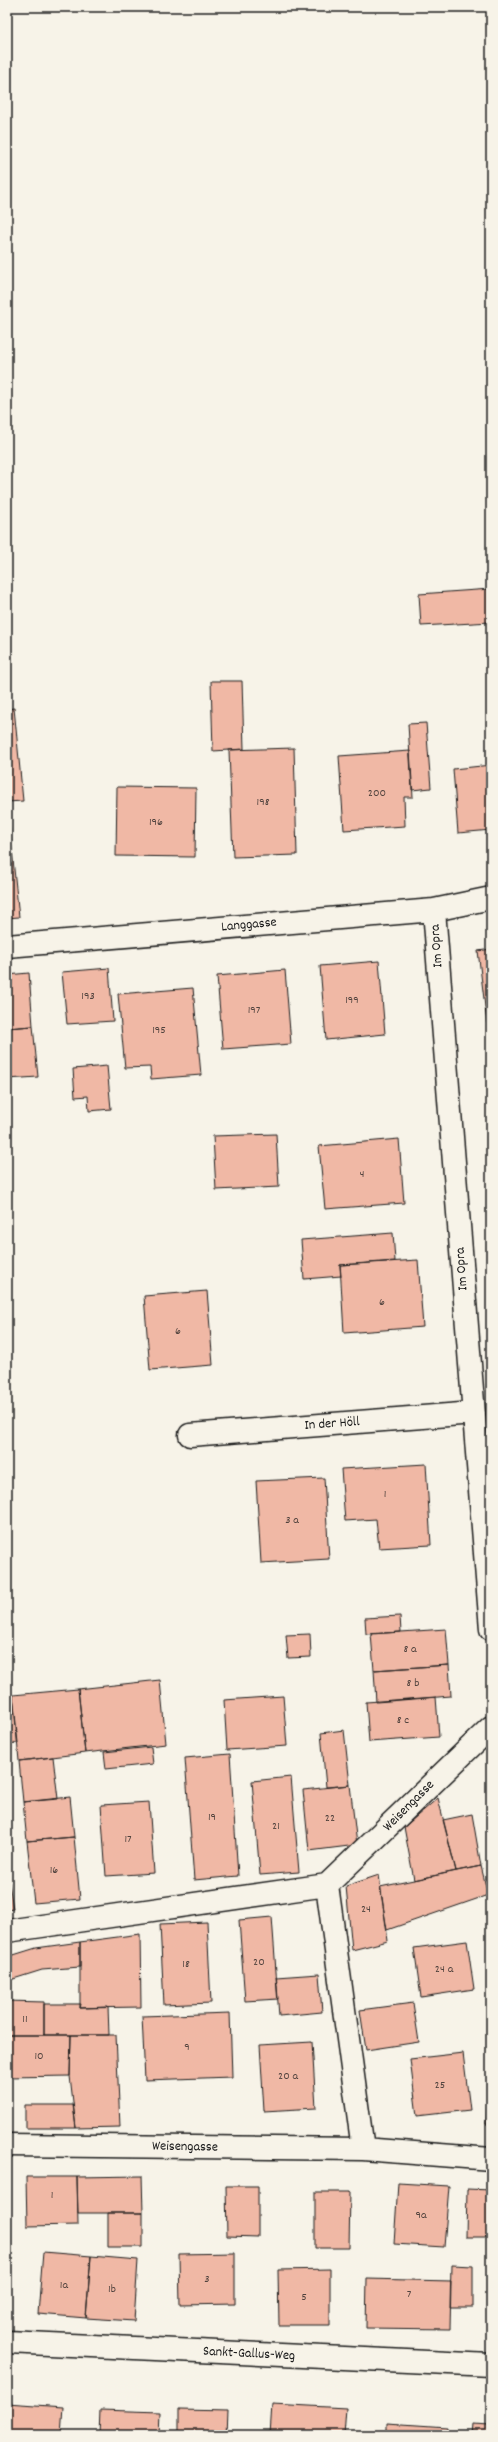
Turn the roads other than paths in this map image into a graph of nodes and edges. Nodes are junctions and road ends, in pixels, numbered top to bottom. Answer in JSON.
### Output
{"nodes":[{"id":1,"x":491,"y":898,"type":"edge"},
{"id":2,"x":434,"y":910,"type":"junction"},
{"id":3,"x":7,"y":946,"type":"edge"},
{"id":4,"x":474,"y":1413,"type":"junction"},
{"id":5,"x":190,"y":1435,"type":"dead end"},
{"id":6,"x":491,"y":1629,"type":"edge"},
{"id":7,"x":491,"y":1727,"type":"edge"},
{"id":8,"x":327,"y":1885,"type":"junction"},
{"id":9,"x":7,"y":1931,"type":"edge"},
{"id":10,"x":7,"y":2145,"type":"edge"},
{"id":11,"x":363,"y":2149,"type":"junction"},
{"id":12,"x":491,"y":2159,"type":"edge"},
{"id":13,"x":7,"y":2342,"type":"edge"},
{"id":14,"x":491,"y":2366,"type":"edge"}],
"edges":[{"from":1,"to":2,"type":"street","name":"Langgasse"},
{"from":2,"to":3,"type":"street","name":"Langgasse"},
{"from":2,"to":4,"type":"street","name":"Im Opra"},
{"from":4,"to":5,"type":"street","name":"In der Höll"},
{"from":4,"to":6,"type":"street","name":"Im Opra"},
{"from":7,"to":8,"type":"street","name":"Weisengasse"},
{"from":8,"to":9,"type":"street"},
{"from":8,"to":11,"type":"street"},
{"from":10,"to":11,"type":"street","name":"Weisengasse"},
{"from":11,"to":12,"type":"street","name":"Weisengasse"},
{"from":13,"to":14,"type":"street","name":"Sankt-Gallus-Weg"}]}
